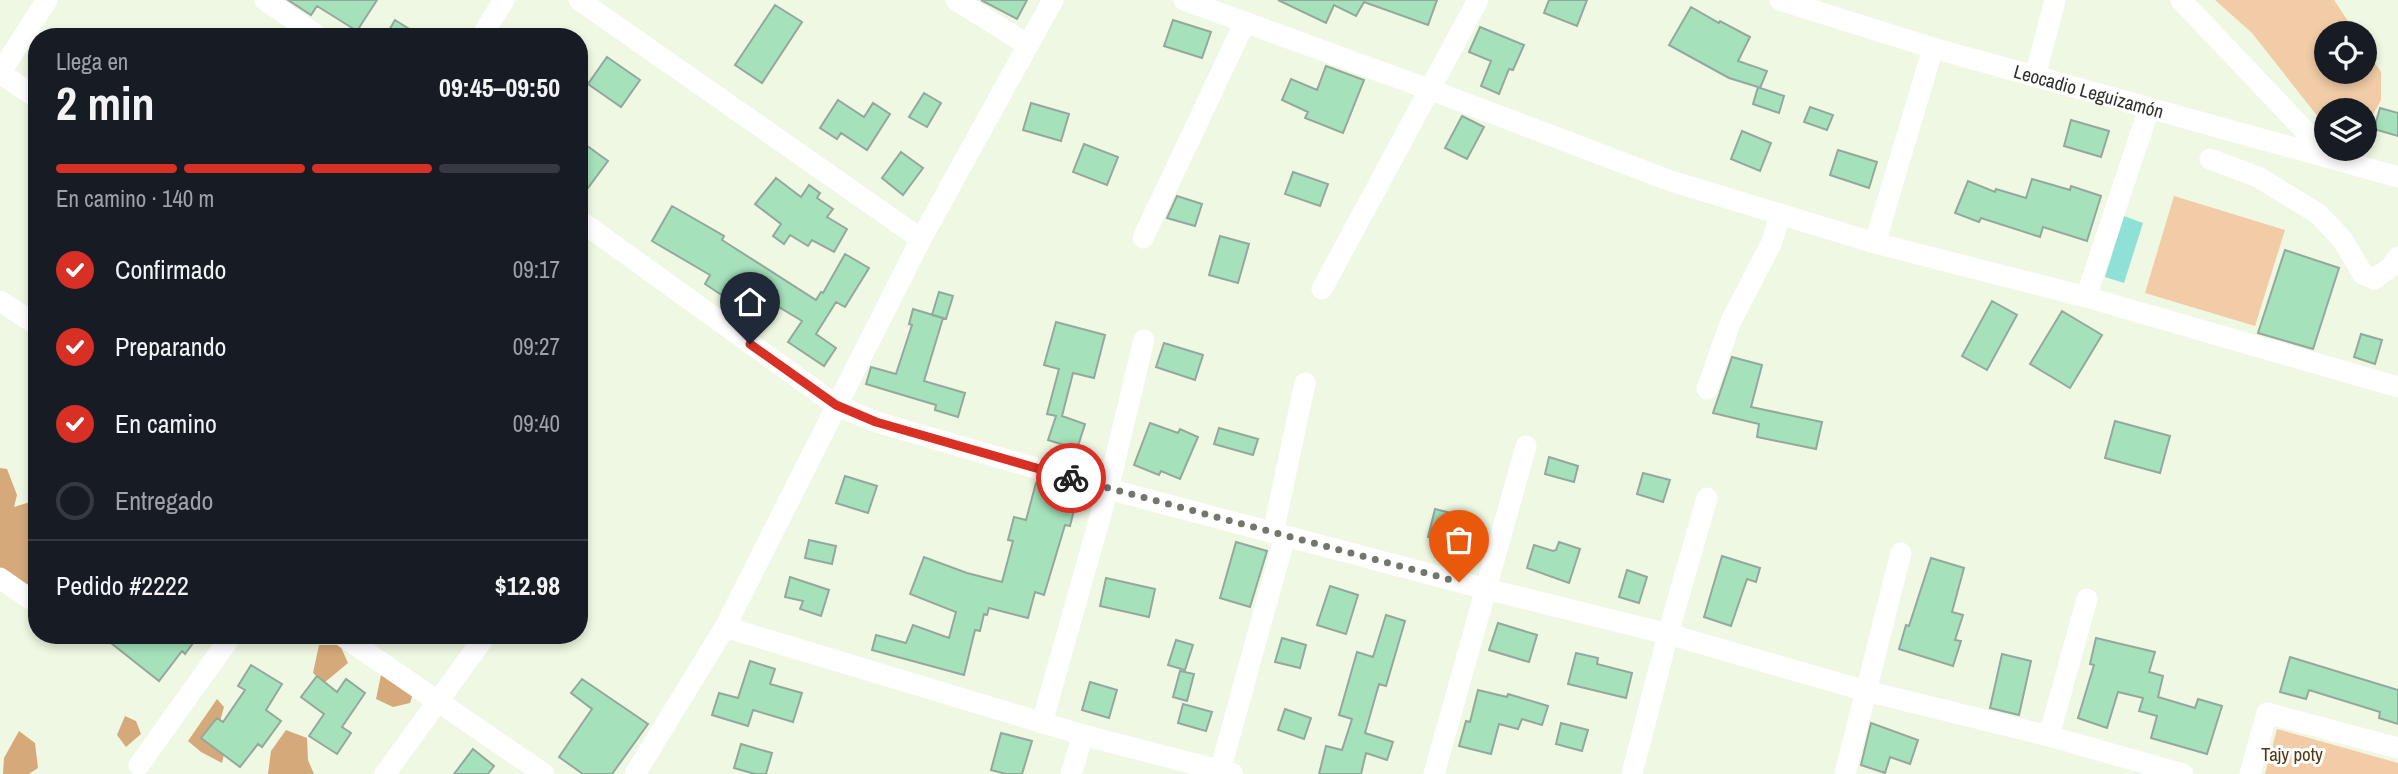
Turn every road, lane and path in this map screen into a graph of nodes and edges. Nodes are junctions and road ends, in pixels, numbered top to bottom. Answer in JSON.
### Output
{"nodes":[{"id":1,"x":47,"y":0,"type":"edge"},
{"id":2,"x":265,"y":0,"type":"edge"},
{"id":3,"x":504,"y":0,"type":"edge"},
{"id":4,"x":579,"y":0,"type":"edge"},
{"id":5,"x":956,"y":0,"type":"edge"},
{"id":6,"x":1053,"y":0,"type":"edge"},
{"id":7,"x":1184,"y":0,"type":"edge"},
{"id":8,"x":1478,"y":0,"type":"edge"},
{"id":9,"x":1780,"y":0,"type":"edge"},
{"id":10,"x":2055,"y":0,"type":"edge"},
{"id":11,"x":2181,"y":0,"type":"edge"},
{"id":12,"x":1245,"y":22,"type":"junction"},
{"id":13,"x":29,"y":28,"type":"edge"},
{"id":14,"x":306,"y":28,"type":"edge"},
{"id":15,"x":487,"y":28,"type":"edge"},
{"id":16,"x":28,"y":30,"type":"edge"},
{"id":17,"x":1028,"y":45,"type":"junction"},
{"id":18,"x":1933,"y":48,"type":"junction"},
{"id":19,"x":0,"y":73,"type":"edge"},
{"id":20,"x":2035,"y":77,"type":"junction"},
{"id":21,"x":1431,"y":90,"type":"junction"},
{"id":22,"x":28,"y":92,"type":"edge"},
{"id":23,"x":2150,"y":109,"type":"junction"},
{"id":24,"x":2314,"y":140,"type":"edge"},
{"id":25,"x":2314,"y":152,"type":"edge"},
{"id":26,"x":2210,"y":159,"type":"dead end"},
{"id":27,"x":2345,"y":161,"type":"edge"},
{"id":28,"x":2398,"y":177,"type":"edge"},
{"id":29,"x":1780,"y":215,"type":"junction"},
{"id":30,"x":588,"y":226,"type":"edge"},
{"id":31,"x":1143,"y":238,"type":"dead end"},
{"id":32,"x":920,"y":239,"type":"junction"},
{"id":33,"x":1875,"y":243,"type":"junction"},
{"id":34,"x":2398,"y":257,"type":"edge"},
{"id":35,"x":1322,"y":289,"type":"dead end"},
{"id":36,"x":2086,"y":297,"type":"junction"},
{"id":37,"x":0,"y":301,"type":"edge"},
{"id":38,"x":28,"y":319,"type":"edge"},
{"id":39,"x":1144,"y":340,"type":"dead end"},
{"id":40,"x":2398,"y":364,"type":"edge"},
{"id":41,"x":1305,"y":383,"type":"dead end"},
{"id":42,"x":2395,"y":386,"type":"edge"},
{"id":43,"x":1707,"y":389,"type":"dead end"},
{"id":44,"x":836,"y":405,"type":"junction"},
{"id":45,"x":1526,"y":446,"type":"dead end"},
{"id":46,"x":1108,"y":489,"type":"junction"},
{"id":47,"x":1707,"y":498,"type":"dead end"},
{"id":48,"x":1279,"y":535,"type":"junction"},
{"id":49,"x":1901,"y":553,"type":"dead end"},
{"id":50,"x":0,"y":578,"type":"edge"},
{"id":51,"x":1486,"y":589,"type":"junction"},
{"id":52,"x":28,"y":598,"type":"edge"},
{"id":53,"x":2087,"y":599,"type":"dead end"},
{"id":54,"x":725,"y":627,"type":"junction"},
{"id":55,"x":1668,"y":634,"type":"junction"},
{"id":56,"x":226,"y":644,"type":"edge"},
{"id":57,"x":354,"y":644,"type":"edge"},
{"id":58,"x":480,"y":644,"type":"edge"},
{"id":59,"x":1866,"y":691,"type":"junction"},
{"id":60,"x":438,"y":702,"type":"junction"},
{"id":61,"x":1042,"y":723,"type":"junction"},
{"id":62,"x":1083,"y":735,"type":"junction"},
{"id":63,"x":2049,"y":737,"type":"junction"},
{"id":64,"x":2398,"y":748,"type":"edge"},
{"id":65,"x":139,"y":765,"type":"dead end"},
{"id":66,"x":1227,"y":772,"type":"edge"},
{"id":67,"x":385,"y":774,"type":"edge"},
{"id":68,"x":544,"y":774,"type":"edge"},
{"id":69,"x":635,"y":774,"type":"edge"},
{"id":70,"x":1071,"y":774,"type":"edge"},
{"id":71,"x":1434,"y":774,"type":"edge"},
{"id":72,"x":1632,"y":774,"type":"edge"},
{"id":73,"x":1844,"y":774,"type":"edge"},
{"id":74,"x":2183,"y":774,"type":"edge"},
{"id":75,"x":2250,"y":774,"type":"edge"}],
"edges":[{"from":1,"to":13,"type":"street"},
{"from":2,"to":14,"type":"street"},
{"from":3,"to":15,"type":"street"},
{"from":4,"to":32,"type":"street"},
{"from":5,"to":17,"type":"street"},
{"from":6,"to":17,"type":"street"},
{"from":7,"to":12,"type":"street"},
{"from":8,"to":21,"type":"street"},
{"from":9,"to":18,"type":"street","name":"Leocadio Leguizamón"},
{"from":10,"to":20,"type":"street"},
{"from":11,"to":24,"type":"street"},
{"from":12,"to":21,"type":"street"},
{"from":12,"to":31,"type":"street"},
{"from":16,"to":19,"type":"street"},
{"from":17,"to":32,"type":"street"},
{"from":18,"to":20,"type":"street","name":"Leocadio Leguizamón"},
{"from":18,"to":33,"type":"street"},
{"from":19,"to":22,"type":"street"},
{"from":20,"to":23,"type":"street","name":"Leocadio Leguizamón"},
{"from":21,"to":29,"type":"street"},
{"from":21,"to":35,"type":"street"},
{"from":23,"to":25,"type":"street","name":"Leocadio Leguizamón"},
{"from":23,"to":36,"type":"street"},
{"from":26,"to":34,"type":"street"},
{"from":27,"to":28,"type":"street","name":"Leocadio Leguizamón"},
{"from":29,"to":33,"type":"street"},
{"from":29,"to":43,"type":"street"},
{"from":30,"to":44,"type":"street"},
{"from":32,"to":44,"type":"street"},
{"from":33,"to":36,"type":"street"},
{"from":36,"to":42,"type":"street"},
{"from":37,"to":38,"type":"street"},
{"from":39,"to":46,"type":"street"},
{"from":40,"to":42,"type":"street"},
{"from":41,"to":48,"type":"street"},
{"from":44,"to":46,"type":"street"},
{"from":44,"to":54,"type":"street"},
{"from":45,"to":51,"type":"street"},
{"from":46,"to":48,"type":"street"},
{"from":46,"to":61,"type":"street"},
{"from":47,"to":55,"type":"street"},
{"from":48,"to":51,"type":"street"},
{"from":48,"to":66,"type":"street"},
{"from":49,"to":59,"type":"street"},
{"from":50,"to":52,"type":"street"},
{"from":51,"to":55,"type":"street"},
{"from":51,"to":71,"type":"street"},
{"from":53,"to":63,"type":"street"},
{"from":54,"to":61,"type":"street"},
{"from":54,"to":69,"type":"street"},
{"from":55,"to":59,"type":"street"},
{"from":55,"to":72,"type":"street"},
{"from":56,"to":65,"type":"street"},
{"from":57,"to":60,"type":"street"},
{"from":58,"to":60,"type":"street"},
{"from":59,"to":63,"type":"street"},
{"from":59,"to":73,"type":"street"},
{"from":60,"to":67,"type":"street"},
{"from":60,"to":68,"type":"street"},
{"from":61,"to":62,"type":"street"},
{"from":62,"to":66,"type":"street"},
{"from":62,"to":70,"type":"street"},
{"from":63,"to":74,"type":"street"},
{"from":64,"to":75,"type":"street"}]}
